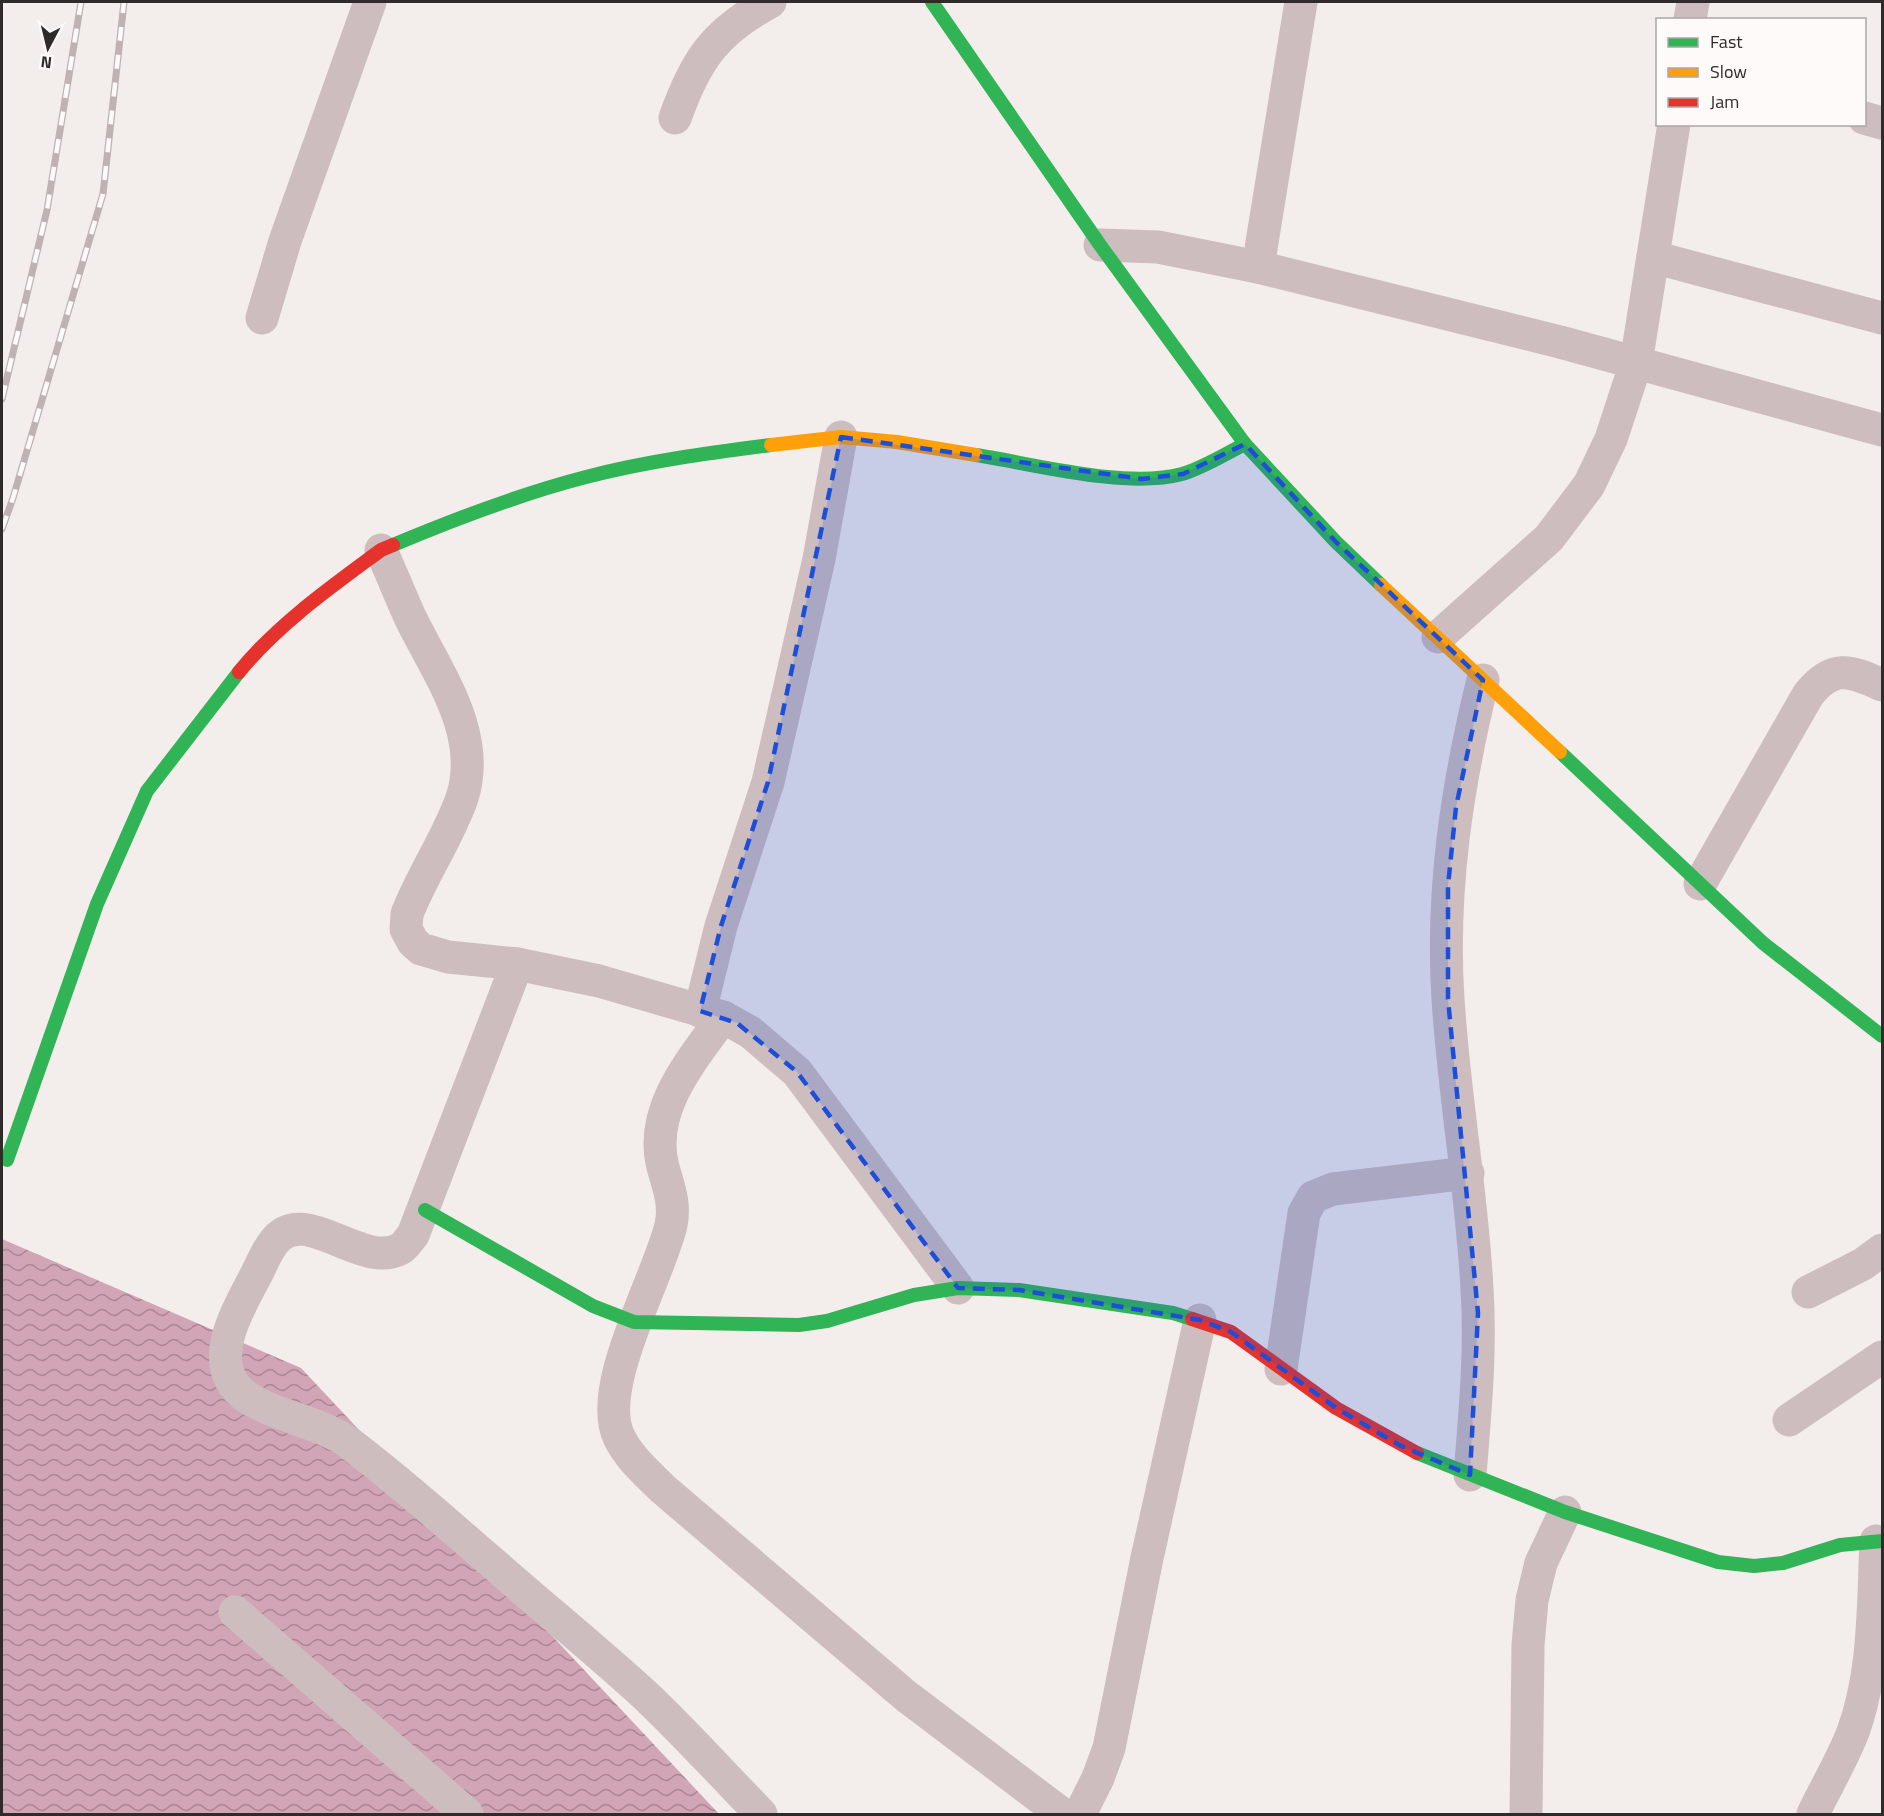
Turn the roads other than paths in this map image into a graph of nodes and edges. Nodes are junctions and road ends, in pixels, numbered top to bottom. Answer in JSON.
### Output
{"nodes":[{"id":1,"x":370,"y":2,"type":"edge"},
{"id":2,"x":770,"y":2,"type":"edge"},
{"id":3,"x":932,"y":2,"type":"edge"},
{"id":4,"x":1301,"y":2,"type":"edge"},
{"id":5,"x":1693,"y":2,"type":"edge"},
{"id":6,"x":1690,"y":18,"type":"edge"},
{"id":7,"x":675,"y":118,"type":"dead end"},
{"id":8,"x":1866,"y":119,"type":"edge"},
{"id":9,"x":1882,"y":123,"type":"edge"},
{"id":10,"x":1674,"y":126,"type":"edge"},
{"id":11,"x":1101,"y":245,"type":"junction"},
{"id":12,"x":1653,"y":257,"type":"junction"},
{"id":13,"x":1258,"y":267,"type":"junction"},
{"id":14,"x":262,"y":318,"type":"dead end"},
{"id":15,"x":1882,"y":318,"type":"edge"},
{"id":16,"x":1636,"y":363,"type":"junction"},
{"id":17,"x":1882,"y":430,"type":"edge"},
{"id":18,"x":841,"y":437,"type":"junction"},
{"id":19,"x":1245,"y":444,"type":"junction"},
{"id":20,"x":381,"y":550,"type":"junction"},
{"id":21,"x":1438,"y":637,"type":"junction"},
{"id":22,"x":1483,"y":680,"type":"junction"},
{"id":23,"x":1882,"y":684,"type":"edge"},
{"id":24,"x":1700,"y":884,"type":"junction"},
{"id":25,"x":517,"y":964,"type":"junction"},
{"id":26,"x":712,"y":1014,"type":"junction"},
{"id":27,"x":1882,"y":1036,"type":"edge"},
{"id":28,"x":7,"y":1160,"type":"dead end"},
{"id":29,"x":1468,"y":1173,"type":"junction"},
{"id":30,"x":424,"y":1210,"type":"junction"},
{"id":31,"x":1882,"y":1250,"type":"edge"},
{"id":32,"x":958,"y":1288,"type":"junction"},
{"id":33,"x":1808,"y":1292,"type":"dead end"},
{"id":34,"x":1200,"y":1320,"type":"junction"},
{"id":35,"x":634,"y":1322,"type":"junction"},
{"id":36,"x":1882,"y":1357,"type":"edge"},
{"id":37,"x":1281,"y":1369,"type":"junction"},
{"id":38,"x":1789,"y":1420,"type":"dead end"},
{"id":39,"x":1470,"y":1475,"type":"junction"},
{"id":40,"x":1565,"y":1512,"type":"junction"},
{"id":41,"x":1879,"y":1541,"type":"edge"},
{"id":42,"x":235,"y":1612,"type":"dead end"},
{"id":43,"x":467,"y":1815,"type":"edge"},
{"id":44,"x":761,"y":1815,"type":"edge"},
{"id":45,"x":1062,"y":1815,"type":"edge"},
{"id":46,"x":1080,"y":1815,"type":"edge"},
{"id":47,"x":1526,"y":1815,"type":"edge"},
{"id":48,"x":1813,"y":1815,"type":"edge"}],
"edges":[{"from":1,"to":14,"type":"street"},
{"from":2,"to":7,"type":"street"},
{"from":3,"to":11,"type":"street"},
{"from":4,"to":13,"type":"street"},
{"from":5,"to":6,"type":"street"},
{"from":8,"to":9,"type":"street"},
{"from":10,"to":12,"type":"street"},
{"from":11,"to":13,"type":"street"},
{"from":11,"to":19,"type":"street"},
{"from":12,"to":15,"type":"street"},
{"from":12,"to":16,"type":"street"},
{"from":13,"to":16,"type":"street"},
{"from":16,"to":17,"type":"street"},
{"from":16,"to":21,"type":"street"},
{"from":18,"to":19,"type":"street"},
{"from":18,"to":20,"type":"street"},
{"from":18,"to":26,"type":"street"},
{"from":19,"to":21,"type":"street"},
{"from":20,"to":25,"type":"street"},
{"from":20,"to":28,"type":"street"},
{"from":21,"to":22,"type":"street"},
{"from":22,"to":24,"type":"street"},
{"from":22,"to":29,"type":"street"},
{"from":23,"to":24,"type":"street"},
{"from":24,"to":27,"type":"street"},
{"from":25,"to":26,"type":"street"},
{"from":25,"to":30,"type":"street"},
{"from":26,"to":32,"type":"street"},
{"from":26,"to":35,"type":"street"},
{"from":29,"to":37,"type":"street"},
{"from":29,"to":39,"type":"street"},
{"from":30,"to":35,"type":"street"},
{"from":30,"to":44,"type":"street"},
{"from":31,"to":33,"type":"street"},
{"from":32,"to":34,"type":"street"},
{"from":32,"to":35,"type":"street"},
{"from":34,"to":37,"type":"street"},
{"from":34,"to":46,"type":"street"},
{"from":35,"to":45,"type":"street"},
{"from":36,"to":38,"type":"street"},
{"from":37,"to":39,"type":"street"},
{"from":39,"to":40,"type":"street"},
{"from":40,"to":41,"type":"street"},
{"from":40,"to":47,"type":"street"},
{"from":41,"to":48,"type":"street"},
{"from":42,"to":43,"type":"street"}]}
